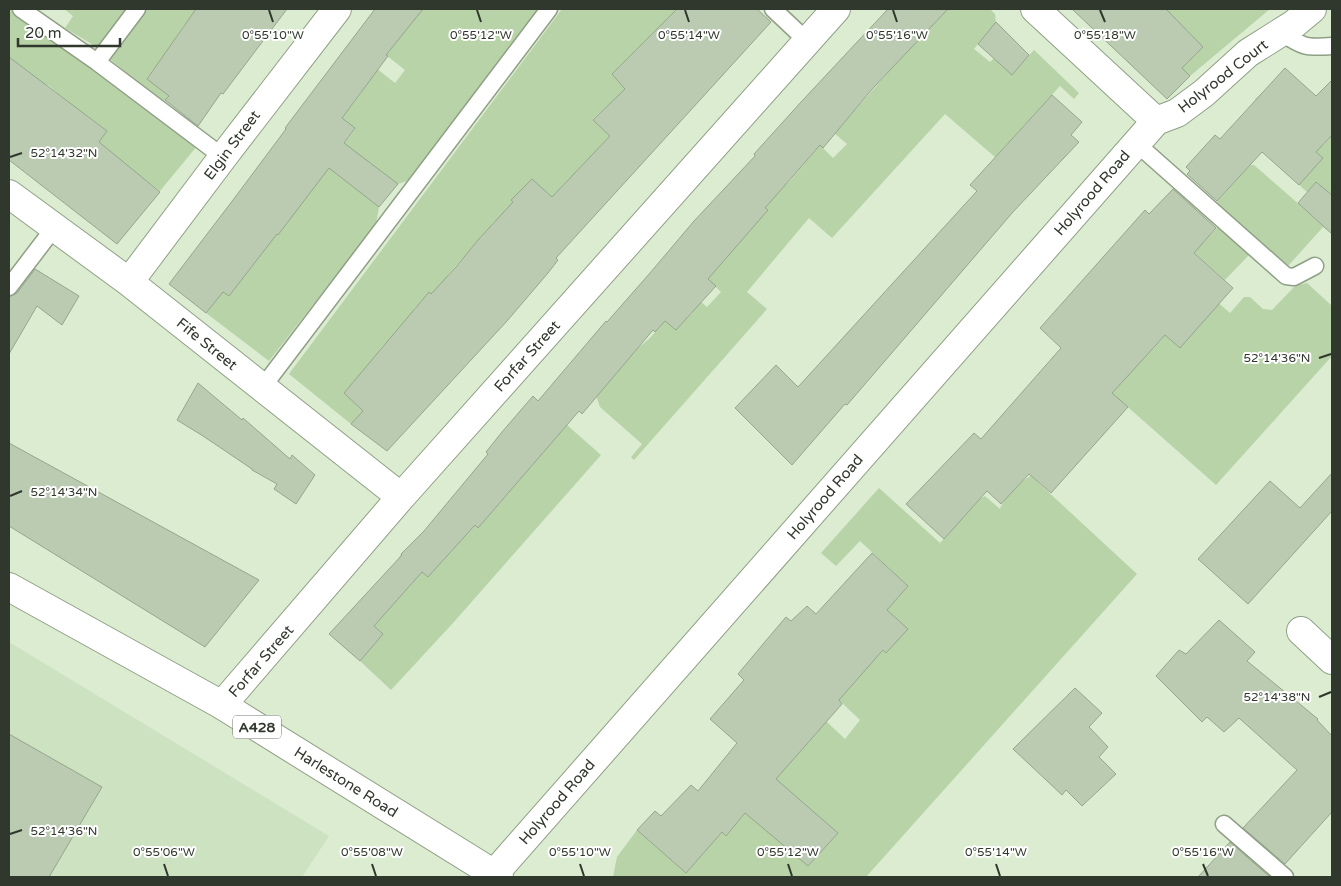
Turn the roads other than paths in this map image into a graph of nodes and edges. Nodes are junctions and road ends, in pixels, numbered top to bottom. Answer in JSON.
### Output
{"nodes":[{"id":1,"x":21,"y":9,"type":"edge"},
{"id":2,"x":137,"y":9,"type":"edge"},
{"id":3,"x":337,"y":9,"type":"edge"},
{"id":4,"x":549,"y":9,"type":"edge"},
{"id":5,"x":773,"y":9,"type":"edge"},
{"id":6,"x":836,"y":9,"type":"edge"},
{"id":7,"x":1035,"y":9,"type":"edge"},
{"id":8,"x":1312,"y":9,"type":"edge"},
{"id":9,"x":1280,"y":32,"type":"junction"},
{"id":10,"x":807,"y":41,"type":"junction"},
{"id":11,"x":1332,"y":46,"type":"edge"},
{"id":12,"x":97,"y":62,"type":"junction"},
{"id":13,"x":1156,"y":121,"type":"junction"},
{"id":14,"x":1136,"y":143,"type":"junction"},
{"id":15,"x":223,"y":157,"type":"junction"},
{"id":16,"x":9,"y":194,"type":"edge"},
{"id":17,"x":54,"y":228,"type":"junction"},
{"id":18,"x":1315,"y":266,"type":"dead end"},
{"id":19,"x":129,"y":282,"type":"junction"},
{"id":20,"x":9,"y":287,"type":"edge"},
{"id":21,"x":262,"y":388,"type":"junction"},
{"id":22,"x":402,"y":497,"type":"junction"},
{"id":23,"x":9,"y":587,"type":"edge"},
{"id":24,"x":1301,"y":631,"type":"dead end"},
{"id":25,"x":1332,"y":660,"type":"edge"},
{"id":26,"x":222,"y":705,"type":"junction"},
{"id":27,"x":1224,"y":824,"type":"dead end"},
{"id":28,"x":496,"y":876,"type":"edge"},
{"id":29,"x":1285,"y":877,"type":"edge"}],
"edges":[{"from":1,"to":12,"type":"lane"},
{"from":2,"to":12,"type":"lane"},
{"from":3,"to":15,"type":"street","name":"Elgin Street"},
{"from":4,"to":21,"type":"lane"},
{"from":5,"to":10,"type":"lane"},
{"from":6,"to":10,"type":"street","name":"Forfar Street"},
{"from":7,"to":13,"type":"street"},
{"from":8,"to":9,"type":"street","name":"Holyrood Court"},
{"from":9,"to":11,"type":"lane"},
{"from":9,"to":13,"type":"street","name":"Holyrood Court"},
{"from":10,"to":22,"type":"street","name":"Forfar Street"},
{"from":12,"to":15,"type":"lane"},
{"from":13,"to":14,"type":"street","name":"Holyrood Road"},
{"from":14,"to":18,"type":"lane"},
{"from":14,"to":28,"type":"street","name":"Holyrood Road"},
{"from":15,"to":19,"type":"street","name":"Elgin Street"},
{"from":16,"to":17,"type":"street","name":"Fife Street"},
{"from":17,"to":19,"type":"street","name":"Fife Street"},
{"from":17,"to":20,"type":"lane"},
{"from":19,"to":21,"type":"street","name":"Fife Street"},
{"from":21,"to":22,"type":"street","name":"Fife Street"},
{"from":22,"to":26,"type":"street","name":"Forfar Street"},
{"from":23,"to":26,"type":"street","name":"Harlestone Road","number":"A428"},
{"from":24,"to":25,"type":"street"},
{"from":26,"to":28,"type":"street","name":"Harlestone Road","number":"A428"},
{"from":27,"to":29,"type":"lane"}]}
